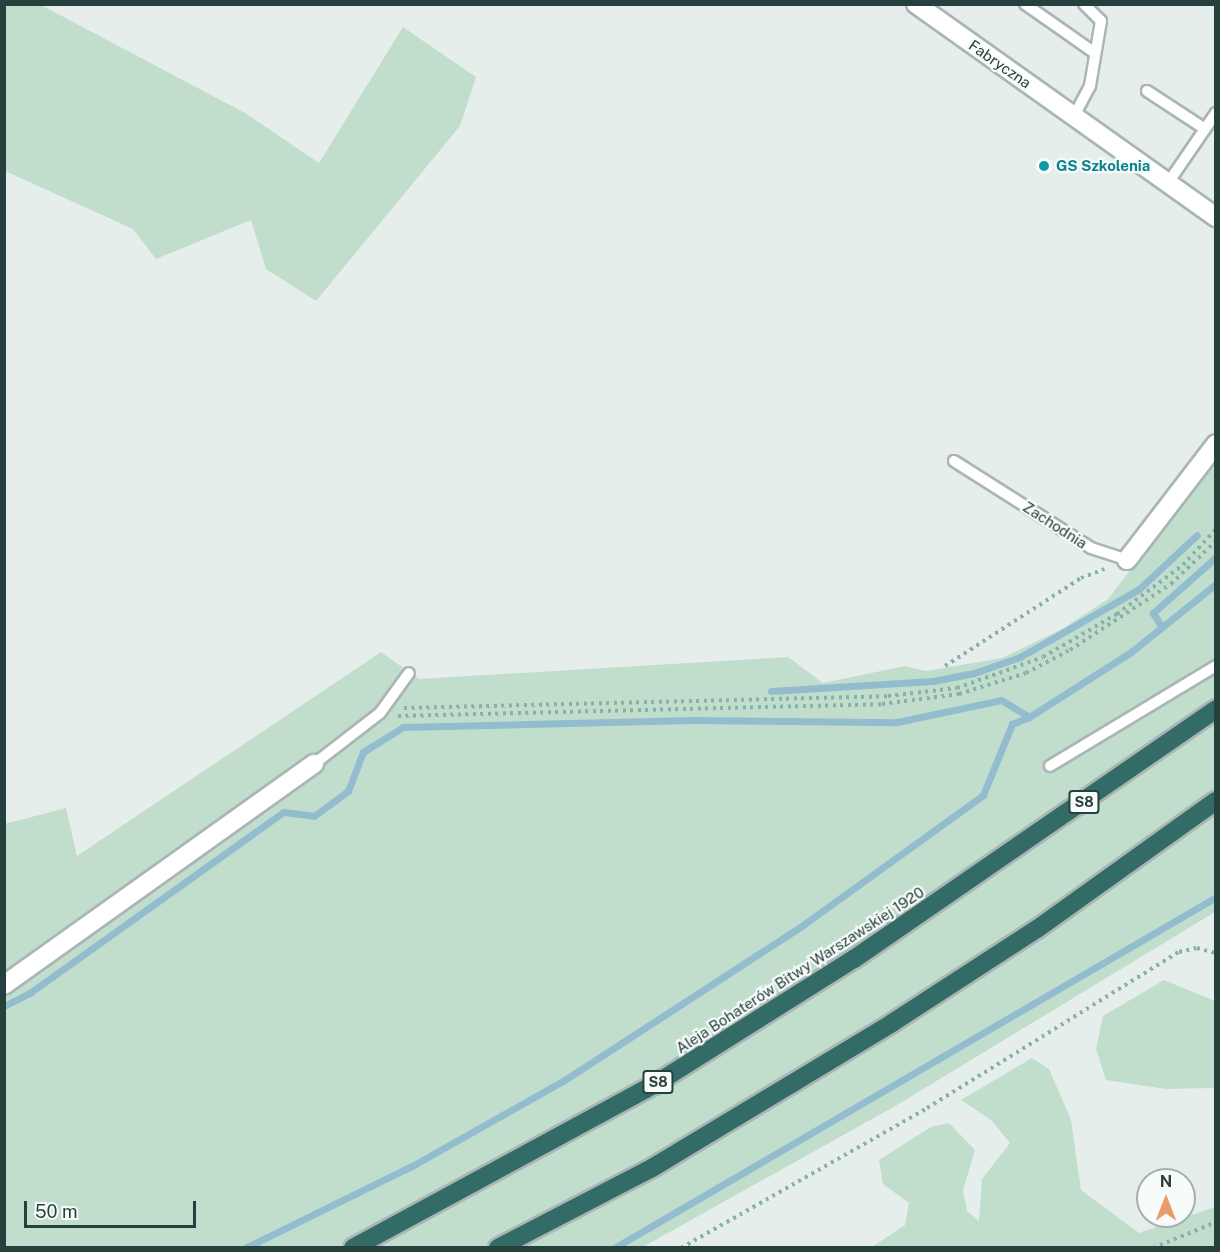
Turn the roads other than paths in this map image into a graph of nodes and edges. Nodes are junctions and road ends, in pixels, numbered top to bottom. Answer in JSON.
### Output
{"nodes":[{"id":1,"x":916,"y":4,"type":"edge"},
{"id":2,"x":1025,"y":4,"type":"edge"},
{"id":3,"x":1084,"y":4,"type":"edge"},
{"id":4,"x":1095,"y":4,"type":"edge"},
{"id":5,"x":1099,"y":17,"type":"junction"},
{"id":6,"x":1095,"y":53,"type":"junction"},
{"id":7,"x":1147,"y":92,"type":"dead end"},
{"id":8,"x":1215,"y":113,"type":"edge"},
{"id":9,"x":1079,"y":120,"type":"junction"},
{"id":10,"x":1205,"y":129,"type":"junction"},
{"id":11,"x":1168,"y":183,"type":"junction"},
{"id":12,"x":1215,"y":217,"type":"edge"},
{"id":13,"x":1215,"y":444,"type":"edge"},
{"id":14,"x":954,"y":461,"type":"dead end"},
{"id":15,"x":1127,"y":560,"type":"joint"},
{"id":16,"x":1215,"y":666,"type":"edge"},
{"id":17,"x":409,"y":673,"type":"dead end"},
{"id":18,"x":1215,"y":709,"type":"edge"},
{"id":19,"x":314,"y":764,"type":"joint"},
{"id":20,"x":1050,"y":766,"type":"dead end"},
{"id":21,"x":1215,"y":801,"type":"edge"},
{"id":22,"x":4,"y":985,"type":"edge"},
{"id":23,"x":352,"y":1248,"type":"edge"},
{"id":24,"x":498,"y":1248,"type":"edge"}],
"edges":[{"from":1,"to":9,"type":"street","name":"Fabryczna"},
{"from":2,"to":6,"type":"lane"},
{"from":3,"to":5,"type":"lane"},
{"from":4,"to":5,"type":"lane"},
{"from":5,"to":6,"type":"lane"},
{"from":6,"to":9,"type":"lane"},
{"from":7,"to":10,"type":"lane"},
{"from":8,"to":10,"type":"lane"},
{"from":9,"to":11,"type":"street","name":"Fabryczna"},
{"from":10,"to":11,"type":"lane"},
{"from":11,"to":12,"type":"street","name":"Fabryczna"},
{"from":13,"to":15,"type":"street"},
{"from":14,"to":15,"type":"lane","name":"Zachodnia"},
{"from":16,"to":20,"type":"lane"},
{"from":17,"to":19,"type":"lane"},
{"from":18,"to":23,"type":"highway","name":"Aleja Bohaterów Bitwy Warszawskiej 1920","number":"S8"},
{"from":19,"to":22,"type":"street"},
{"from":21,"to":24,"type":"highway"}]}
